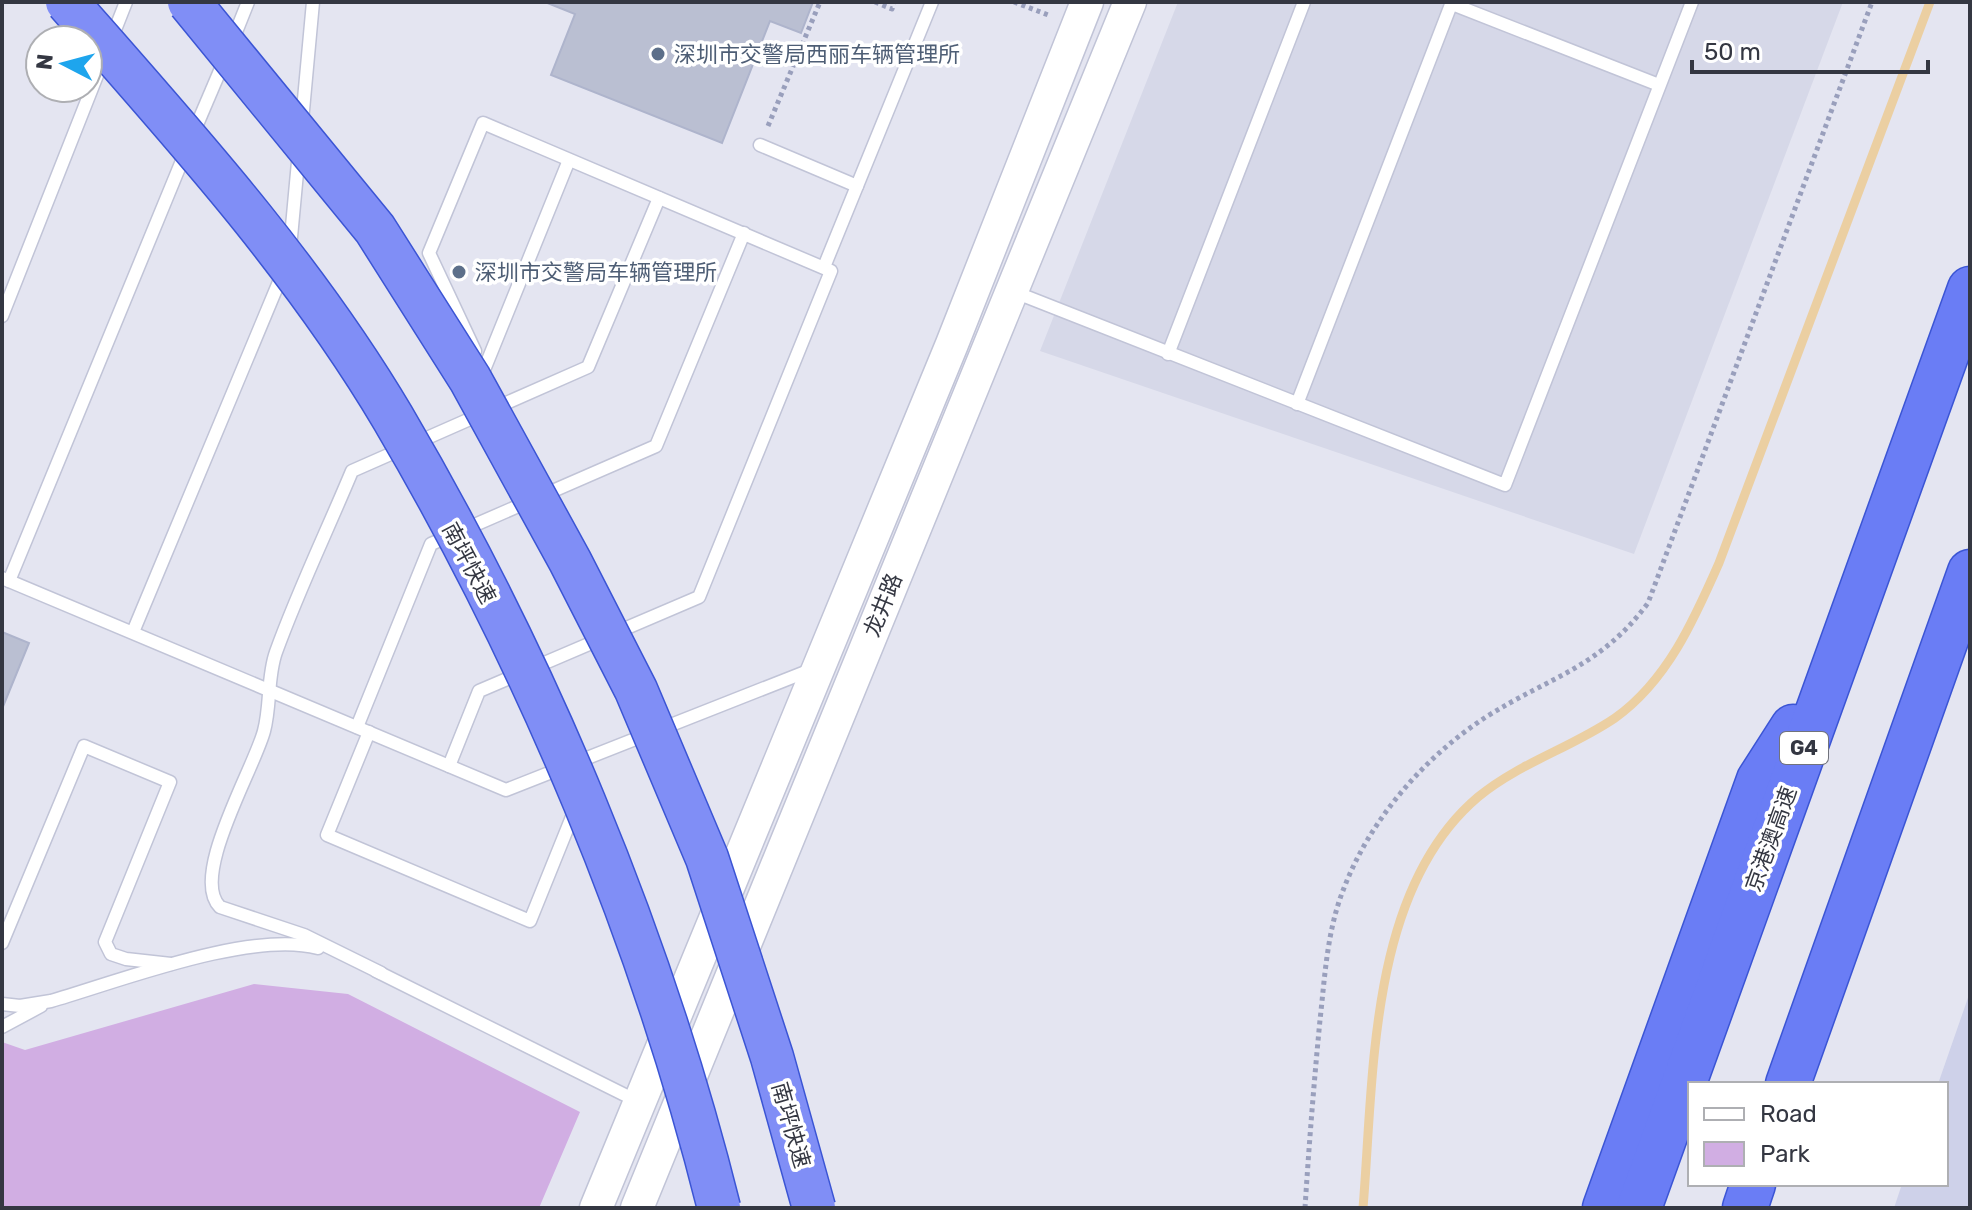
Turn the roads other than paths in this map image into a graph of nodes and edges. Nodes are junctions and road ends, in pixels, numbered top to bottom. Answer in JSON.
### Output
{"nodes":[{"id":1,"x":67,"y":2,"type":"edge"},
{"id":2,"x":126,"y":2,"type":"edge"},
{"id":3,"x":189,"y":2,"type":"edge"},
{"id":4,"x":248,"y":2,"type":"edge"},
{"id":5,"x":313,"y":2,"type":"edge"},
{"id":6,"x":932,"y":2,"type":"edge"},
{"id":7,"x":1087,"y":2,"type":"edge"},
{"id":8,"x":1130,"y":2,"type":"edge"},
{"id":9,"x":1304,"y":2,"type":"edge"},
{"id":10,"x":1692,"y":2,"type":"edge"},
{"id":11,"x":1452,"y":3,"type":"edge"},
{"id":12,"x":1659,"y":85,"type":"junction"},
{"id":13,"x":760,"y":145,"type":"road end"},
{"id":14,"x":569,"y":160,"type":"junction"},
{"id":15,"x":857,"y":186,"type":"junction"},
{"id":16,"x":659,"y":198,"type":"junction"},
{"id":17,"x":744,"y":233,"type":"junction"},
{"id":18,"x":824,"y":267,"type":"junction"},
{"id":19,"x":1970,"y":289,"type":"edge"},
{"id":20,"x":1012,"y":291,"type":"junction"},
{"id":21,"x":2,"y":316,"type":"edge"},
{"id":22,"x":1168,"y":354,"type":"junction"},
{"id":23,"x":492,"y":387,"type":"junction"},
{"id":24,"x":1297,"y":404,"type":"junction"},
{"id":25,"x":1970,"y":572,"type":"edge"},
{"id":26,"x":5,"y":579,"type":"edge"},
{"id":27,"x":133,"y":632,"type":"junction"},
{"id":28,"x":1835,"y":661,"type":"junction"},
{"id":29,"x":819,"y":667,"type":"junction"},
{"id":30,"x":270,"y":690,"type":"junction"},
{"id":31,"x":363,"y":730,"type":"junction"},
{"id":32,"x":598,"y":752,"type":"junction"},
{"id":33,"x":449,"y":766,"type":"junction"},
{"id":34,"x":592,"y":766,"type":"dead end"},
{"id":35,"x":587,"y":780,"type":"dead end"},
{"id":36,"x":2,"y":943,"type":"edge"},
{"id":37,"x":179,"y":964,"type":"junction"},
{"id":38,"x":381,"y":973,"type":"junction"},
{"id":39,"x":51,"y":1001,"type":"junction"},
{"id":40,"x":2,"y":1004,"type":"edge"},
{"id":41,"x":2,"y":1027,"type":"edge"},
{"id":42,"x":1789,"y":1082,"type":"edge"},
{"id":43,"x":640,"y":1102,"type":"junction"},
{"id":44,"x":1752,"y":1186,"type":"edge"},
{"id":45,"x":596,"y":1208,"type":"edge"},
{"id":46,"x":637,"y":1208,"type":"edge"},
{"id":47,"x":719,"y":1208,"type":"edge"},
{"id":48,"x":814,"y":1208,"type":"edge"},
{"id":49,"x":1605,"y":1208,"type":"edge"},
{"id":50,"x":1639,"y":1208,"type":"edge"},
{"id":51,"x":1745,"y":1208,"type":"edge"}],
"edges":[{"from":1,"to":47,"type":"highway","name":"南坪快速","bridge":true},
{"from":2,"to":21,"type":"lane"},
{"from":3,"to":48,"type":"highway","name":"南坪快速","bridge":true},
{"from":4,"to":26,"type":"lane"},
{"from":5,"to":27,"type":"lane"},
{"from":6,"to":15,"type":"lane"},
{"from":7,"to":29,"type":"street","name":"龙井路"},
{"from":8,"to":20,"type":"street","name":"龙井路"},
{"from":9,"to":22,"type":"lane"},
{"from":10,"to":12,"type":"lane"},
{"from":11,"to":12,"type":"lane"},
{"from":11,"to":24,"type":"lane"},
{"from":12,"to":24,"type":"lane"},
{"from":13,"to":15,"type":"lane"},
{"from":14,"to":16,"type":"lane"},
{"from":14,"to":23,"type":"lane"},
{"from":14,"to":23,"type":"lane"},
{"from":15,"to":18,"type":"lane"},
{"from":16,"to":17,"type":"lane"},
{"from":16,"to":23,"type":"lane"},
{"from":17,"to":18,"type":"lane"},
{"from":17,"to":31,"type":"lane"},
{"from":18,"to":33,"type":"lane"},
{"from":19,"to":28,"type":"highway","name":"京港澳高速","number":"G4"},
{"from":20,"to":22,"type":"lane"},
{"from":20,"to":46,"type":"street","name":"龙井路"},
{"from":22,"to":24,"type":"lane"},
{"from":23,"to":30,"type":"lane"},
{"from":25,"to":42,"type":"highway"},
{"from":26,"to":27,"type":"lane"},
{"from":27,"to":30,"type":"lane"},
{"from":28,"to":49,"type":"highway"},
{"from":28,"to":50,"type":"highway","name":"京港澳高速","number":"G4"},
{"from":29,"to":32,"type":"lane"},
{"from":29,"to":43,"type":"street","name":"龙井路"},
{"from":30,"to":31,"type":"lane"},
{"from":30,"to":38,"type":"lane"},
{"from":31,"to":33,"type":"lane"},
{"from":31,"to":35,"type":"lane"},
{"from":32,"to":33,"type":"lane"},
{"from":32,"to":34,"type":"lane"},
{"from":36,"to":37,"type":"lane"},
{"from":37,"to":38,"type":"lane"},
{"from":37,"to":39,"type":"lane"},
{"from":38,"to":43,"type":"lane"},
{"from":39,"to":40,"type":"lane"},
{"from":39,"to":41,"type":"lane"},
{"from":43,"to":45,"type":"street","name":"龙井路"},
{"from":44,"to":51,"type":"highway"}]}
